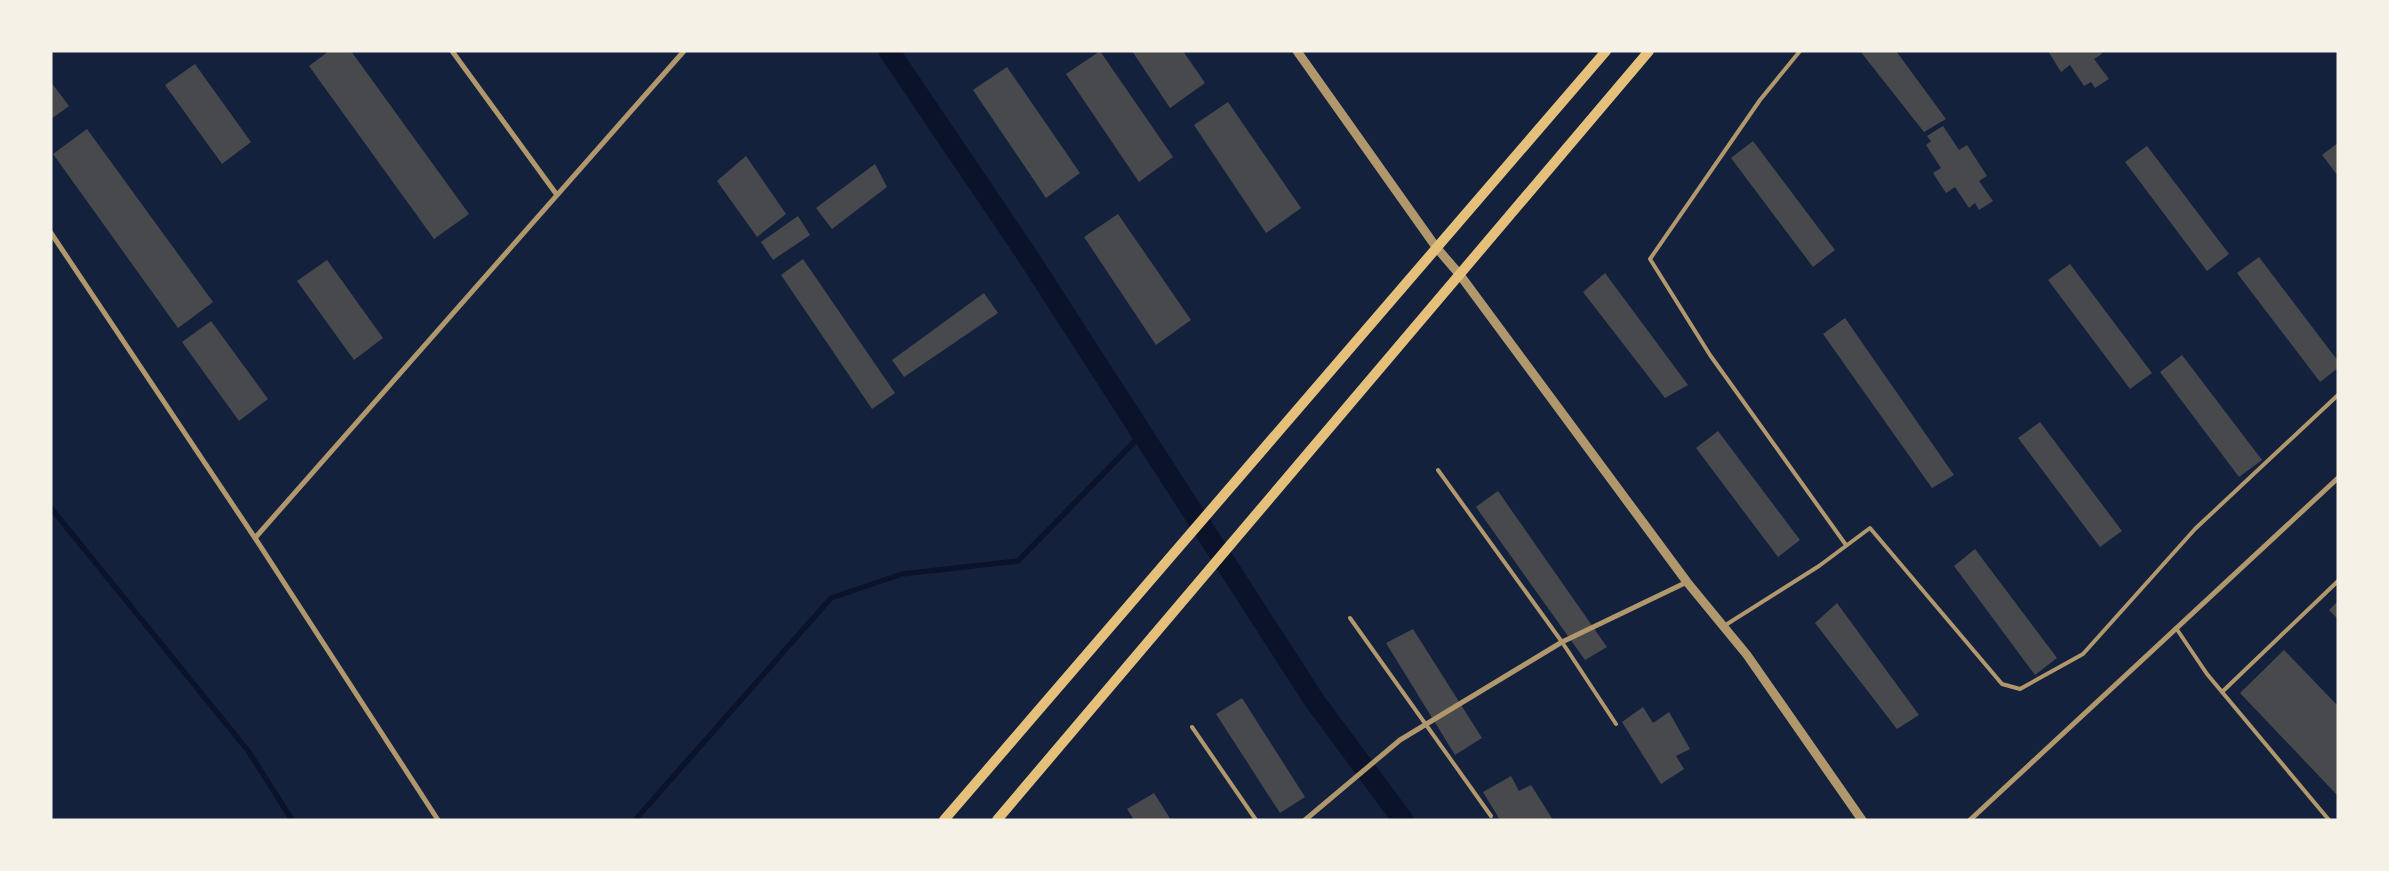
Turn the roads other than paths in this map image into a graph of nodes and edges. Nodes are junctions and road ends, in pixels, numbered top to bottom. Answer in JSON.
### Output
{"nodes":[{"id":1,"x":452,"y":51,"type":"edge"},
{"id":2,"x":684,"y":51,"type":"edge"},
{"id":3,"x":1297,"y":51,"type":"edge"},
{"id":4,"x":1606,"y":51,"type":"edge"},
{"id":5,"x":1649,"y":51,"type":"edge"},
{"id":6,"x":1800,"y":51,"type":"edge"},
{"id":7,"x":557,"y":195,"type":"junction"},
{"id":8,"x":51,"y":233,"type":"edge"},
{"id":9,"x":1436,"y":247,"type":"junction"},
{"id":10,"x":1460,"y":275,"type":"junction"},
{"id":11,"x":2338,"y":395,"type":"edge"},
{"id":12,"x":1438,"y":470,"type":"dead end"},
{"id":13,"x":2338,"y":478,"type":"edge"},
{"id":14,"x":255,"y":538,"type":"junction"},
{"id":15,"x":1846,"y":545,"type":"junction"},
{"id":16,"x":2338,"y":581,"type":"edge"},
{"id":17,"x":1687,"y":582,"type":"junction"},
{"id":18,"x":1350,"y":618,"type":"dead end"},
{"id":19,"x":1723,"y":627,"type":"junction"},
{"id":20,"x":2176,"y":628,"type":"junction"},
{"id":21,"x":1562,"y":642,"type":"junction"},
{"id":22,"x":2222,"y":692,"type":"junction"},
{"id":23,"x":1428,"y":724,"type":"junction"},
{"id":24,"x":1616,"y":724,"type":"dead end"},
{"id":25,"x":1192,"y":727,"type":"dead end"},
{"id":26,"x":1491,"y":816,"type":"dead end"},
{"id":27,"x":438,"y":820,"type":"edge"},
{"id":28,"x":944,"y":820,"type":"edge"},
{"id":29,"x":997,"y":820,"type":"edge"},
{"id":30,"x":1256,"y":820,"type":"edge"},
{"id":31,"x":1305,"y":820,"type":"edge"},
{"id":32,"x":1862,"y":820,"type":"edge"},
{"id":33,"x":1970,"y":820,"type":"edge"},
{"id":34,"x":2329,"y":820,"type":"edge"}],
"edges":[{"from":1,"to":7,"type":"street"},
{"from":2,"to":7,"type":"street"},
{"from":3,"to":9,"type":"street"},
{"from":4,"to":9,"type":"main road"},
{"from":5,"to":10,"type":"main road"},
{"from":6,"to":15,"type":"lane"},
{"from":7,"to":14,"type":"street"},
{"from":8,"to":14,"type":"street"},
{"from":9,"to":10,"type":"street"},
{"from":9,"to":28,"type":"main road"},
{"from":10,"to":17,"type":"street"},
{"from":10,"to":29,"type":"main road"},
{"from":11,"to":15,"type":"lane"},
{"from":12,"to":21,"type":"lane"},
{"from":13,"to":20,"type":"street"},
{"from":14,"to":27,"type":"street"},
{"from":15,"to":19,"type":"lane"},
{"from":16,"to":22,"type":"lane"},
{"from":17,"to":19,"type":"street"},
{"from":17,"to":21,"type":"street"},
{"from":18,"to":23,"type":"lane"},
{"from":19,"to":32,"type":"street"},
{"from":20,"to":22,"type":"lane"},
{"from":20,"to":33,"type":"street"},
{"from":21,"to":23,"type":"street"},
{"from":21,"to":24,"type":"lane"},
{"from":22,"to":34,"type":"lane"},
{"from":23,"to":26,"type":"lane"},
{"from":23,"to":31,"type":"street"},
{"from":25,"to":30,"type":"lane"}]}
